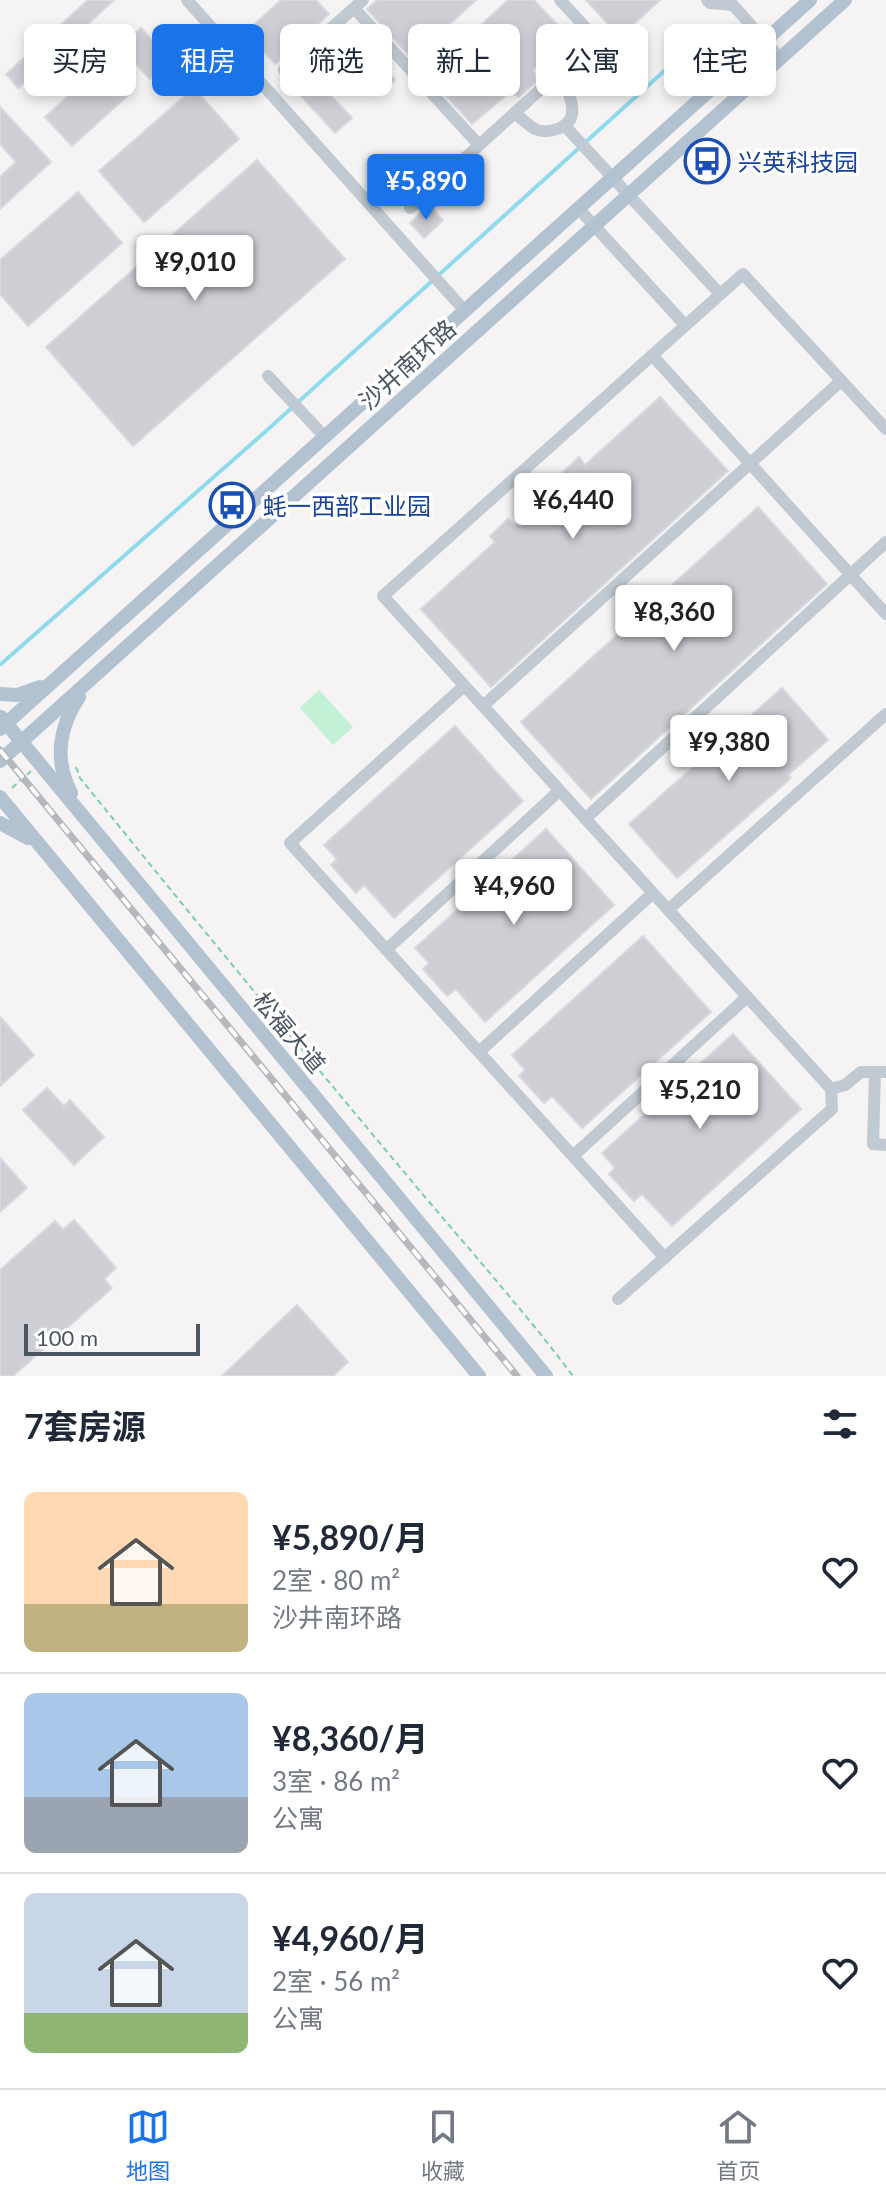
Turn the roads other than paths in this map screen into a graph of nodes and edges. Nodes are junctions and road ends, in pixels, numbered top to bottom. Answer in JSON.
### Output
{"nodes":[{"id":1,"x":187,"y":0,"type":"edge"},
{"id":2,"x":560,"y":0,"type":"edge"},
{"id":3,"x":707,"y":0,"type":"edge"},
{"id":4,"x":810,"y":0,"type":"edge"},
{"id":5,"x":845,"y":0,"type":"edge"},
{"id":6,"x":358,"y":4,"type":"edge"},
{"id":7,"x":336,"y":24,"type":"edge"},
{"id":8,"x":582,"y":24,"type":"edge"},
{"id":9,"x":749,"y":24,"type":"edge"},
{"id":10,"x":776,"y":30,"type":"edge"},
{"id":11,"x":776,"y":54,"type":"edge"},
{"id":12,"x":780,"y":58,"type":"junction"},
{"id":13,"x":536,"y":93,"type":"edge"},
{"id":14,"x":570,"y":96,"type":"edge"},
{"id":15,"x":703,"y":96,"type":"edge"},
{"id":16,"x":515,"y":113,"type":"junction"},
{"id":17,"x":565,"y":126,"type":"junction"},
{"id":18,"x":479,"y":145,"type":"junction"},
{"id":19,"x":613,"y":177,"type":"junction"},
{"id":20,"x":629,"y":194,"type":"junction"},
{"id":21,"x":410,"y":208,"type":"dead end"},
{"id":22,"x":578,"y":208,"type":"junction"},
{"id":23,"x":594,"y":226,"type":"junction"},
{"id":24,"x":720,"y":294,"type":"junction"},
{"id":25,"x":464,"y":310,"type":"junction"},
{"id":26,"x":685,"y":325,"type":"junction"},
{"id":27,"x":652,"y":355,"type":"junction"},
{"id":28,"x":268,"y":376,"type":"dead end"},
{"id":29,"x":841,"y":381,"type":"junction"},
{"id":30,"x":886,"y":429,"type":"edge"},
{"id":31,"x":324,"y":436,"type":"junction"},
{"id":32,"x":749,"y":465,"type":"junction"},
{"id":33,"x":886,"y":542,"type":"edge"},
{"id":34,"x":850,"y":575,"type":"junction"},
{"id":35,"x":886,"y":614,"type":"edge"},
{"id":36,"x":102,"y":669,"type":"junction"},
{"id":37,"x":58,"y":677,"type":"junction"},
{"id":38,"x":464,"y":686,"type":"junction"},
{"id":39,"x":0,"y":694,"type":"edge"},
{"id":40,"x":483,"y":706,"type":"junction"},
{"id":41,"x":886,"y":714,"type":"edge"},
{"id":42,"x":2,"y":722,"type":"edge"},
{"id":43,"x":22,"y":742,"type":"junction"},
{"id":44,"x":0,"y":761,"type":"edge"},
{"id":45,"x":559,"y":791,"type":"junction"},
{"id":46,"x":5,"y":793,"type":"edge"},
{"id":47,"x":82,"y":815,"type":"junction"},
{"id":48,"x":585,"y":819,"type":"junction"},
{"id":49,"x":0,"y":823,"type":"edge"},
{"id":50,"x":40,"y":845,"type":"junction"},
{"id":51,"x":653,"y":893,"type":"junction"},
{"id":52,"x":668,"y":910,"type":"junction"},
{"id":53,"x":386,"y":950,"type":"junction"},
{"id":54,"x":747,"y":997,"type":"junction"},
{"id":55,"x":479,"y":1052,"type":"junction"},
{"id":56,"x":880,"y":1072,"type":"edge"},
{"id":57,"x":831,"y":1089,"type":"junction"},
{"id":58,"x":886,"y":1145,"type":"edge"},
{"id":59,"x":573,"y":1156,"type":"junction"},
{"id":60,"x":665,"y":1258,"type":"junction"},
{"id":61,"x":618,"y":1299,"type":"dead end"},
{"id":62,"x":479,"y":1376,"type":"edge"},
{"id":63,"x":546,"y":1376,"type":"edge"}],
"edges":[{"from":1,"to":25,"type":"street"},
{"from":2,"to":8,"type":"street"},
{"from":3,"to":9,"type":"street"},
{"from":4,"to":10,"type":"main road","name":"沙井南环路"},
{"from":5,"to":12,"type":"main road","name":"沙井南环路"},
{"from":6,"to":7,"type":"street"},
{"from":6,"to":18,"type":"street"},
{"from":11,"to":12,"type":"street"},
{"from":12,"to":20,"type":"main road","name":"沙井南环路"},
{"from":13,"to":16,"type":"street"},
{"from":14,"to":17,"type":"street"},
{"from":15,"to":19,"type":"main road","name":"沙井南环路"},
{"from":16,"to":17,"type":"street"},
{"from":16,"to":18,"type":"street"},
{"from":17,"to":19,"type":"street"},
{"from":18,"to":21,"type":"street"},
{"from":19,"to":20,"type":"street"},
{"from":19,"to":22,"type":"main road","name":"沙井南环路"},
{"from":20,"to":23,"type":"main road","name":"沙井南环路"},
{"from":20,"to":24,"type":"street"},
{"from":22,"to":23,"type":"street"},
{"from":22,"to":25,"type":"main road","name":"沙井南环路"},
{"from":23,"to":26,"type":"street"},
{"from":23,"to":36,"type":"main road","name":"沙井南环路"},
{"from":24,"to":26,"type":"street"},
{"from":24,"to":29,"type":"street"},
{"from":25,"to":31,"type":"main road","name":"沙井南环路"},
{"from":26,"to":27,"type":"street"},
{"from":27,"to":32,"type":"street"},
{"from":27,"to":38,"type":"street"},
{"from":28,"to":31,"type":"street"},
{"from":29,"to":30,"type":"street"},
{"from":29,"to":32,"type":"street"},
{"from":31,"to":37,"type":"main road","name":"沙井南环路"},
{"from":32,"to":34,"type":"street"},
{"from":32,"to":40,"type":"street"},
{"from":33,"to":34,"type":"street"},
{"from":34,"to":35,"type":"street"},
{"from":34,"to":48,"type":"street"},
{"from":36,"to":43,"type":"main road","name":"沙井南环路"},
{"from":36,"to":47,"type":"main road"},
{"from":37,"to":39,"type":"main road"},
{"from":37,"to":42,"type":"main road","name":"沙井南环路"},
{"from":38,"to":40,"type":"street"},
{"from":38,"to":53,"type":"street"},
{"from":40,"to":45,"type":"street"},
{"from":41,"to":52,"type":"street"},
{"from":42,"to":43,"type":"main road","name":"松福大道"},
{"from":43,"to":44,"type":"main road","name":"沙井南环路"},
{"from":43,"to":47,"type":"main road","name":"松福大道"},
{"from":45,"to":48,"type":"street"},
{"from":45,"to":53,"type":"street"},
{"from":46,"to":50,"type":"main road"},
{"from":47,"to":63,"type":"main road","name":"松福大道"},
{"from":48,"to":51,"type":"street"},
{"from":49,"to":50,"type":"main road"},
{"from":50,"to":62,"type":"main road"},
{"from":51,"to":52,"type":"street"},
{"from":51,"to":55,"type":"street"},
{"from":52,"to":54,"type":"street"},
{"from":53,"to":55,"type":"street"},
{"from":54,"to":57,"type":"street"},
{"from":54,"to":59,"type":"street"},
{"from":55,"to":59,"type":"street"},
{"from":56,"to":57,"type":"street"},
{"from":56,"to":58,"type":"street"},
{"from":57,"to":60,"type":"street"},
{"from":59,"to":60,"type":"street"},
{"from":60,"to":61,"type":"street"}]}
